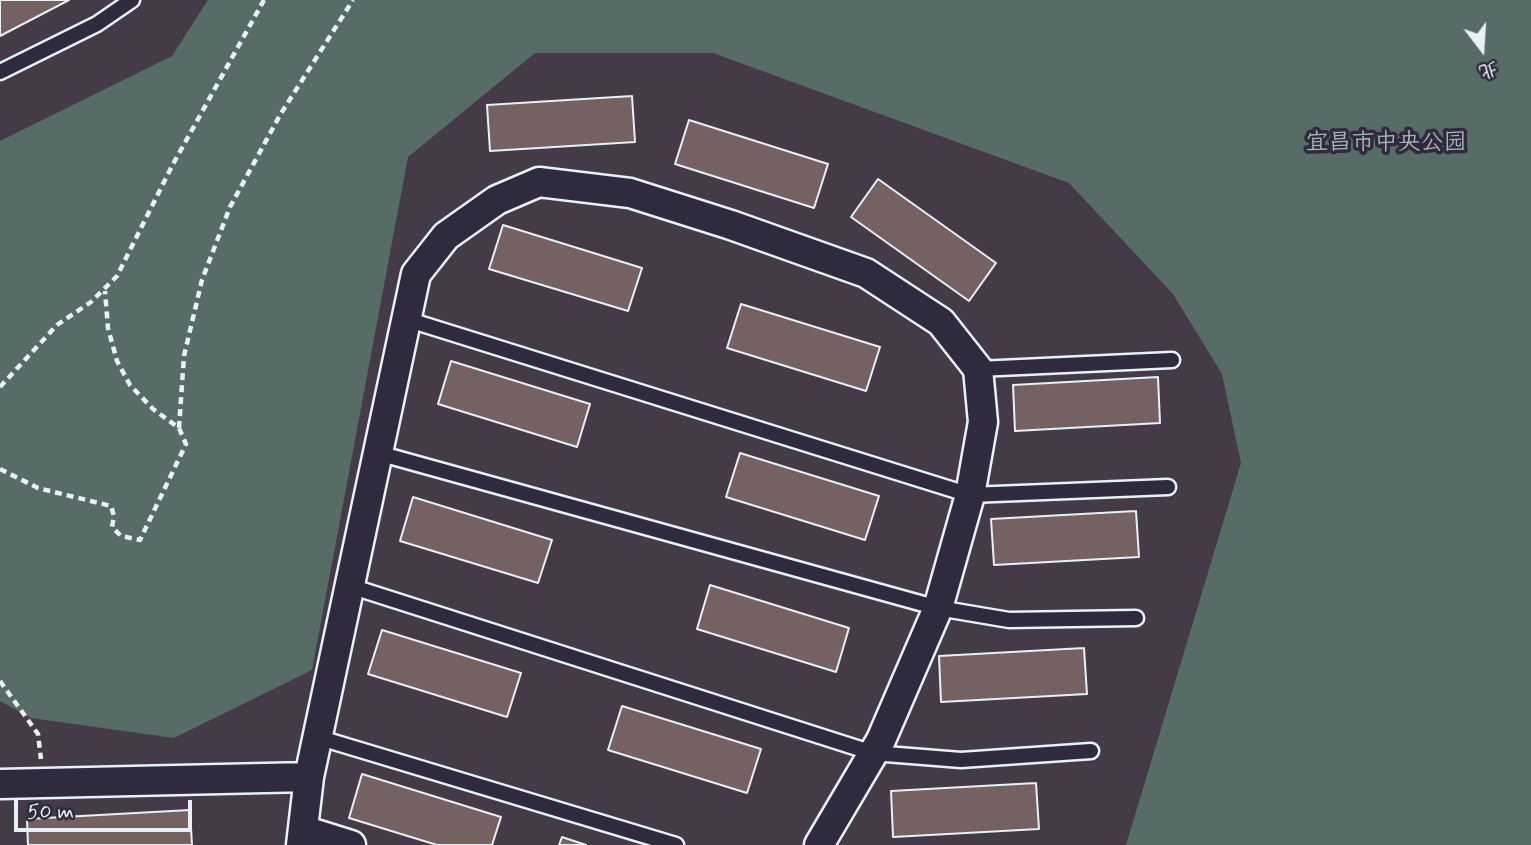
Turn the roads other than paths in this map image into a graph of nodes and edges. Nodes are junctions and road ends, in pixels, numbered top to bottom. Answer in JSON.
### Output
{"nodes":[{"id":1,"x":132,"y":0,"type":"edge"},
{"id":2,"x":0,"y":72,"type":"edge"},
{"id":3,"x":407,"y":319,"type":"junction"},
{"id":4,"x":1172,"y":360,"type":"dead end"},
{"id":5,"x":978,"y":369,"type":"junction"},
{"id":6,"x":378,"y":453,"type":"junction"},
{"id":7,"x":1168,"y":487,"type":"dead end"},
{"id":8,"x":970,"y":495,"type":"junction"},
{"id":9,"x":349,"y":586,"type":"junction"},
{"id":10,"x":938,"y":608,"type":"junction"},
{"id":11,"x":1136,"y":618,"type":"dead end"},
{"id":12,"x":317,"y":737,"type":"junction"},
{"id":13,"x":1091,"y":751,"type":"dead end"},
{"id":14,"x":873,"y":753,"type":"junction"},
{"id":15,"x":309,"y":777,"type":"junction"},
{"id":16,"x":0,"y":784,"type":"edge"},
{"id":17,"x":302,"y":838,"type":"edge"},
{"id":18,"x":351,"y":845,"type":"edge"},
{"id":19,"x":676,"y":845,"type":"edge"},
{"id":20,"x":819,"y":845,"type":"edge"}],
"edges":[{"from":1,"to":2,"type":"lane"},
{"from":3,"to":5,"type":"street"},
{"from":3,"to":6,"type":"street"},
{"from":3,"to":8,"type":"lane"},
{"from":4,"to":5,"type":"lane"},
{"from":5,"to":8,"type":"street"},
{"from":6,"to":9,"type":"street"},
{"from":6,"to":10,"type":"lane"},
{"from":7,"to":8,"type":"lane"},
{"from":8,"to":10,"type":"street"},
{"from":9,"to":12,"type":"street"},
{"from":9,"to":14,"type":"lane"},
{"from":10,"to":11,"type":"lane"},
{"from":10,"to":14,"type":"street"},
{"from":12,"to":15,"type":"street"},
{"from":12,"to":19,"type":"lane"},
{"from":13,"to":14,"type":"lane"},
{"from":14,"to":20,"type":"street"},
{"from":15,"to":16,"type":"street"},
{"from":15,"to":17,"type":"street"},
{"from":17,"to":18,"type":"street"}]}
